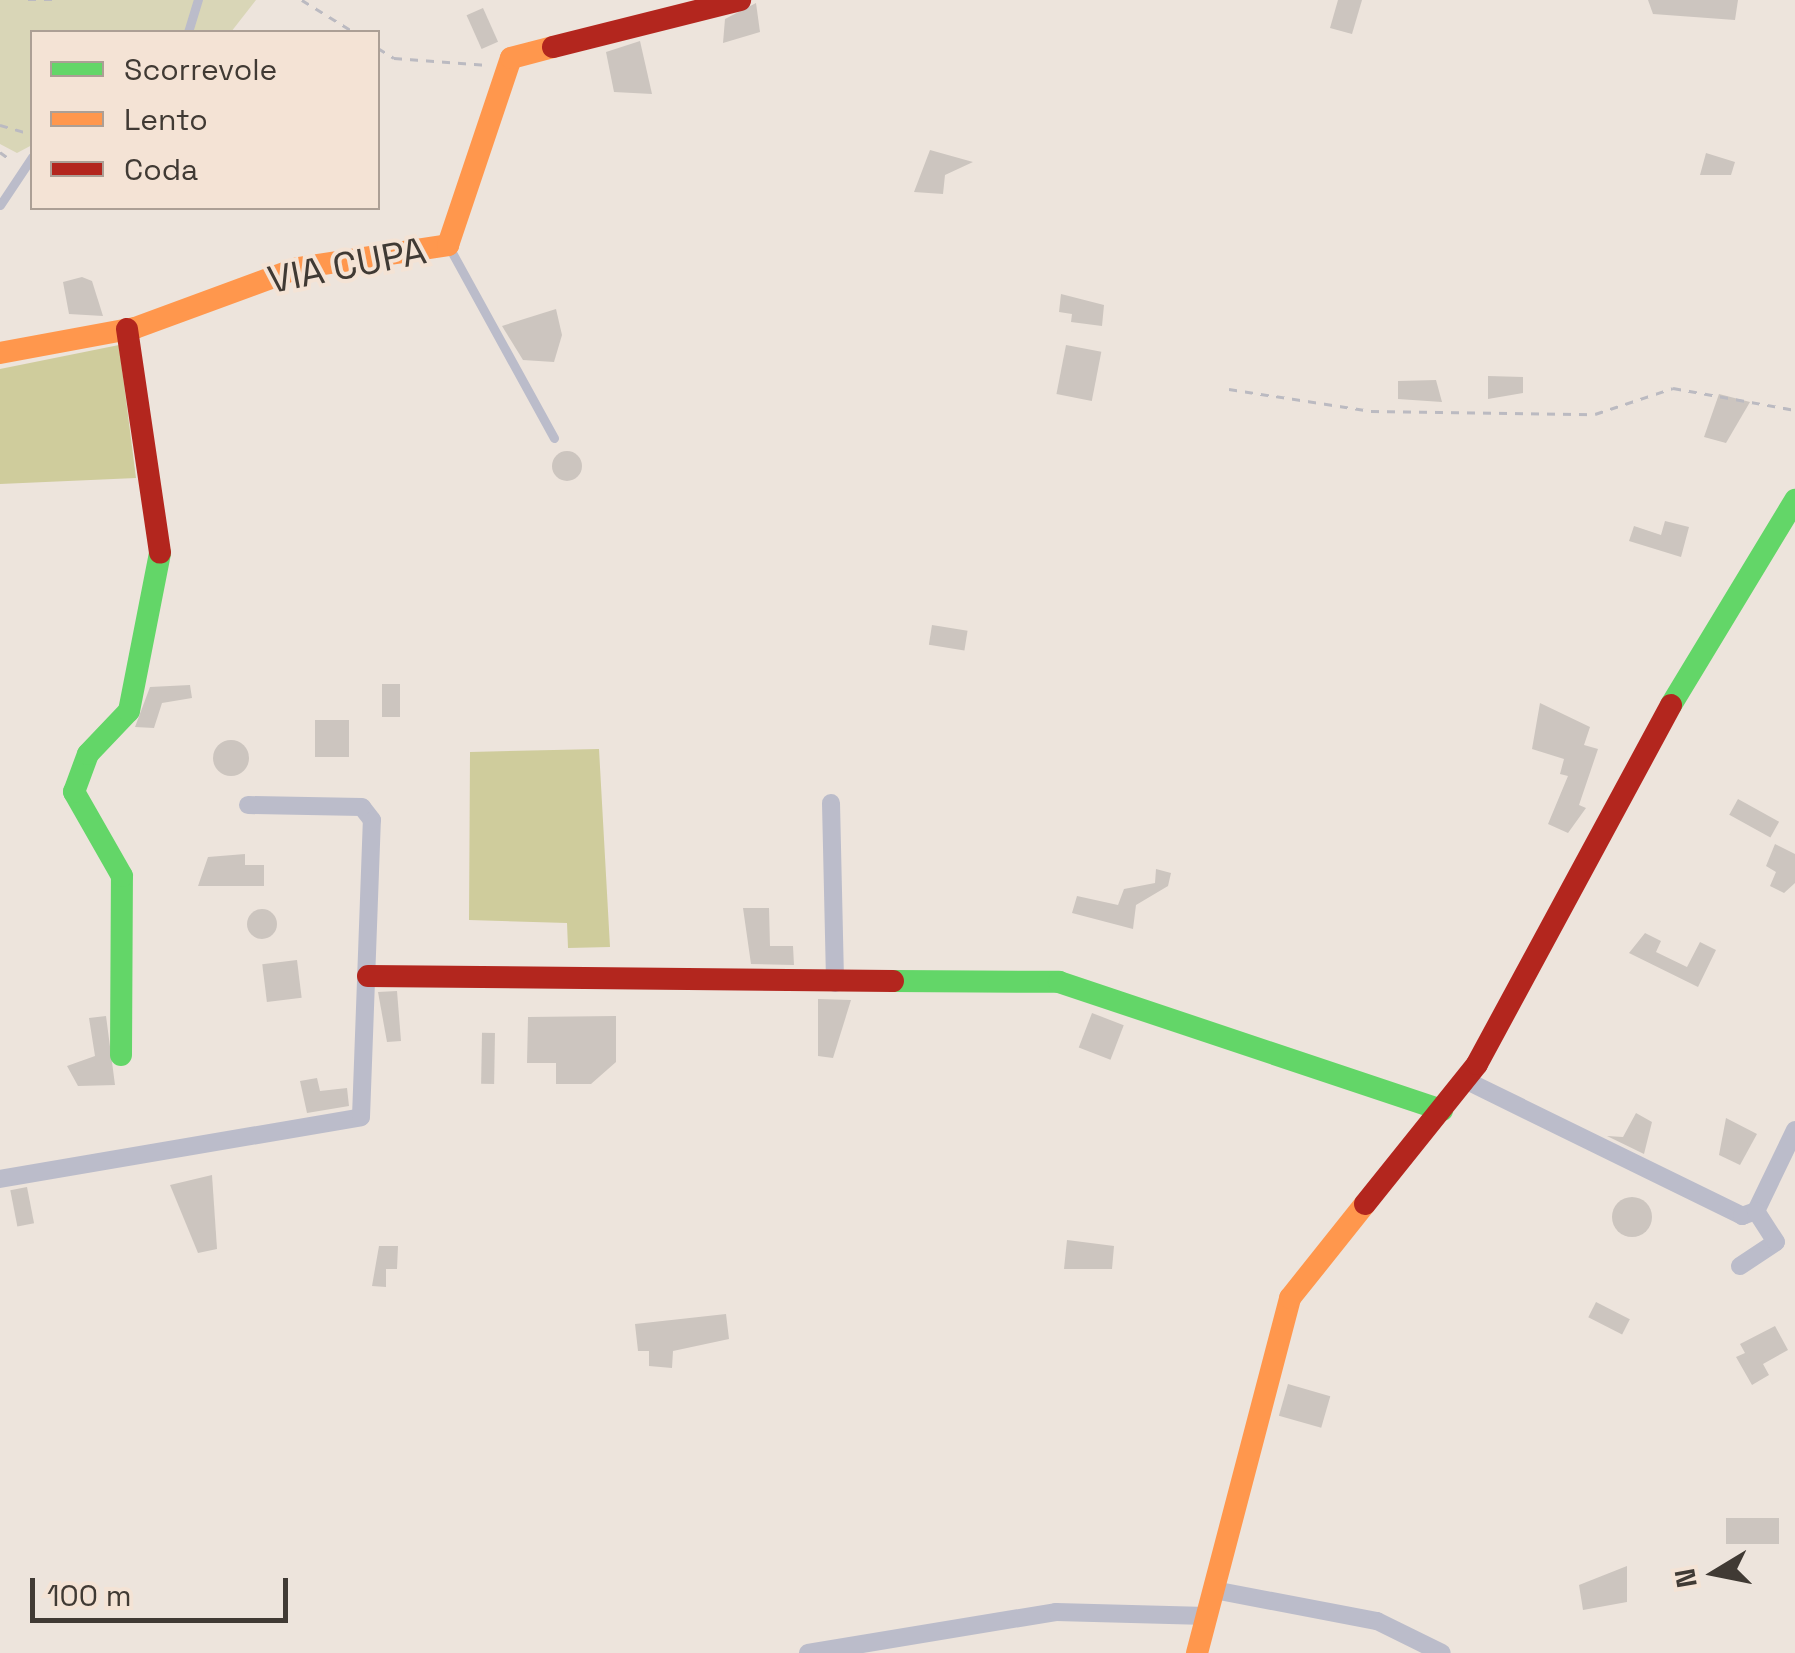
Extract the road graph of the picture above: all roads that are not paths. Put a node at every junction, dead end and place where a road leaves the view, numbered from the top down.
1 (198, 0) edge
2 (740, 0) edge
3 (189, 30) edge
4 (30, 161) edge
5 (0, 205) edge
6 (448, 244) junction
7 (127, 329) junction
8 (0, 354) edge
9 (554, 438) dead end
10 (1795, 500) edge
11 (831, 803) dead end
12 (248, 805) dead end
13 (368, 976) junction
14 (834, 983) junction
15 (121, 1055) dead end
16 (1465, 1080) junction
17 (1442, 1110) junction
18 (1795, 1130) edge
19 (0, 1179) edge
20 (1756, 1211) junction
21 (1740, 1266) dead end
22 (1214, 1590) junction
23 (1207, 1616) junction
24 (808, 1653) edge
25 (1197, 1653) edge
26 (1442, 1653) edge

1 - 3 lane
2 - 6 street, VIA CUPA
4 - 5 lane
6 - 7 street, VIA CUPA
6 - 9 lane
7 - 8 street, VIA CUPA
7 - 15 street
10 - 16 street
11 - 14 street
12 - 13 street
13 - 14 street
13 - 19 street
14 - 17 street
16 - 17 street
16 - 20 street
17 - 22 street
18 - 20 street
20 - 21 street
22 - 23 street
22 - 26 street
23 - 24 street
23 - 25 street

